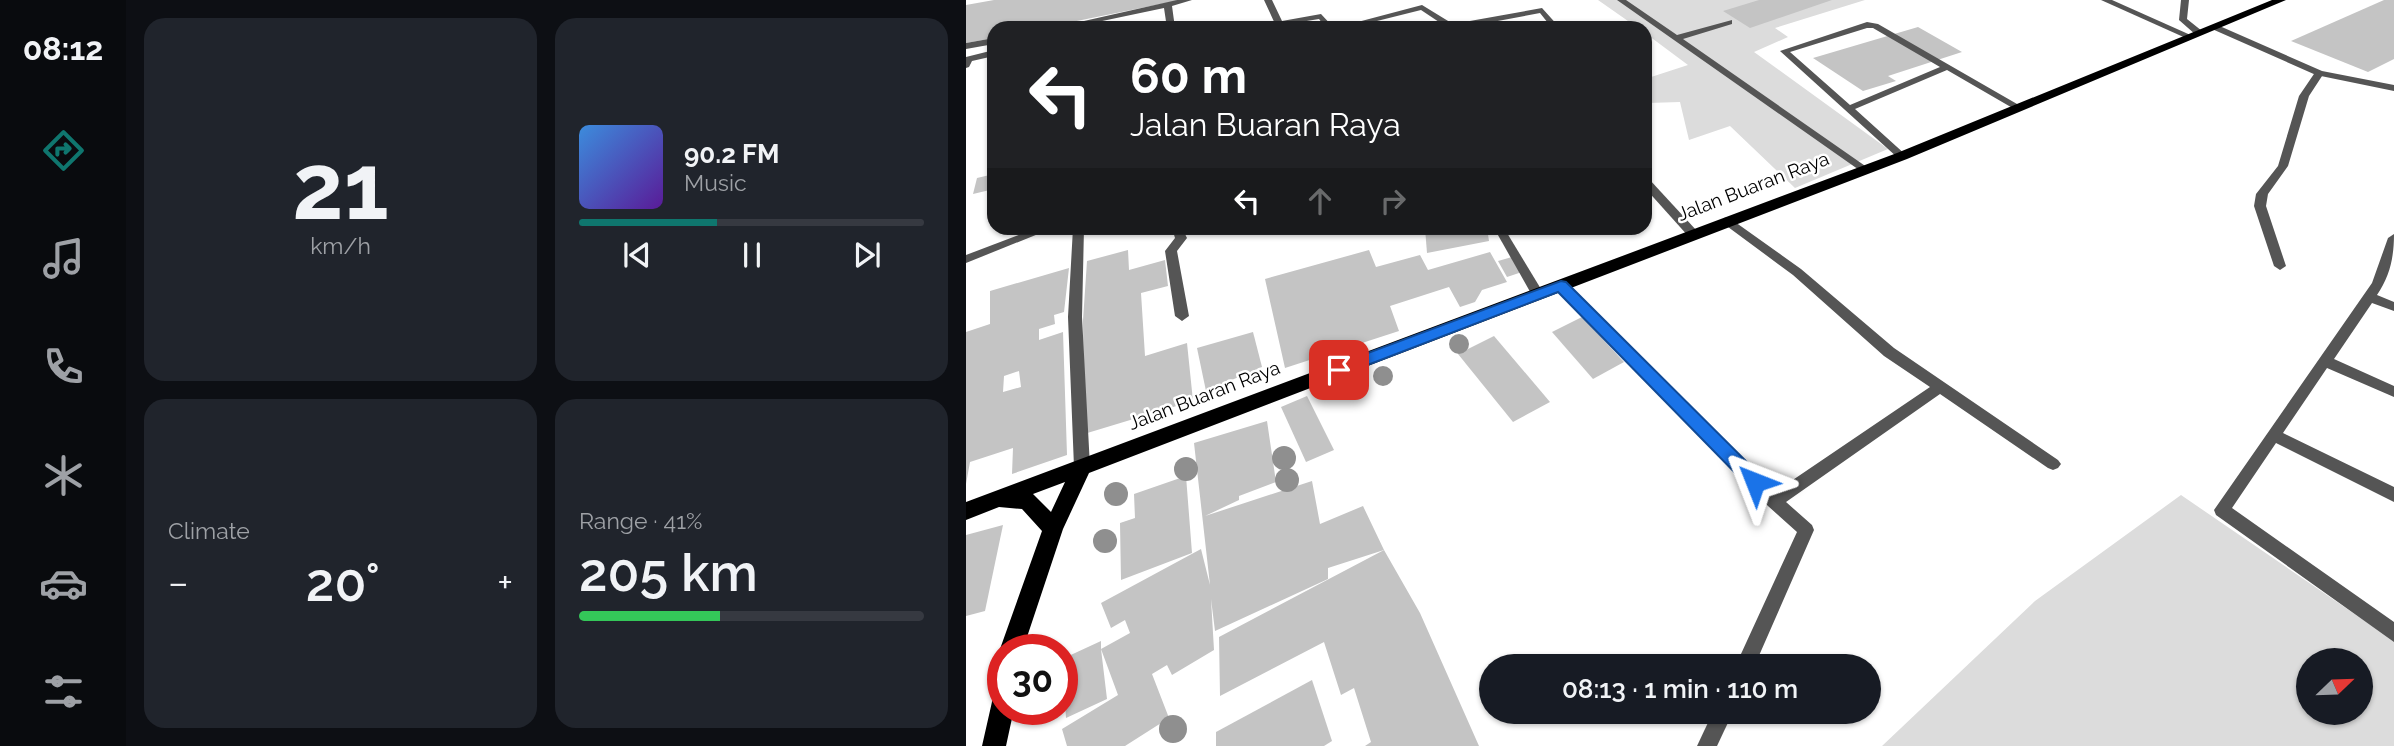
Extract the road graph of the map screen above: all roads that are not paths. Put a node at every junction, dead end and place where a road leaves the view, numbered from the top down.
1 (1188, 0) edge
2 (1268, 0) edge
3 (1621, 0) edge
4 (2105, 0) edge
5 (2185, 0) edge
6 (2281, 0) edge
7 (1437, 2) dead end
8 (1168, 6) junction
9 (1422, 7) junction
10 (1096, 21) edge
11 (1170, 21) edge
12 (1278, 21) edge
13 (1295, 21) edge
14 (1325, 21) edge
15 (1367, 21) edge
16 (1443, 21) edge
17 (1484, 21) edge
18 (1551, 21) edge
19 (1651, 21) edge
20 (1652, 21) edge
21 (1728, 22) dead end
22 (2215, 27) junction
23 (2195, 35) junction
24 (1676, 38) junction
25 (987, 42) edge
26 (966, 46) edge
27 (987, 55) edge
28 (966, 65) edge
29 (1947, 67) junction
30 (2319, 73) junction
31 (2394, 88) edge
32 (1850, 107) junction
33 (2019, 108) junction
34 (1902, 156) junction
35 (1866, 170) junction
36 (1652, 189) edge
37 (1728, 221) junction
38 (1693, 234) junction
39 (1029, 235) edge
40 (1079, 235) edge
41 (1180, 235) edge
42 (1503, 235) edge
43 (2394, 238) edge
44 (966, 259) edge
45 (2280, 266) dead end
46 (1561, 285) junction
47 (1538, 294) junction
48 (2369, 297) junction
49 (2394, 307) edge
50 (1182, 316) dead end
51 (2325, 361) junction
52 (1939, 388) junction
53 (2394, 392) edge
54 (2274, 435) junction
55 (2053, 464) dead end
56 (1082, 467) junction
57 (2394, 495) edge
58 (996, 499) junction
59 (1774, 502) junction
60 (966, 511) edge
61 (1053, 529) junction
62 (2394, 633) edge
63 (1017, 634) edge
64 (1750, 654) edge
65 (1717, 724) edge
66 (998, 725) edge
67 (994, 746) edge
68 (1707, 746) edge

1 - 8 street
2 - 12 street
3 - 19 street
4 - 23 street
5 - 23 street
6 - 22 main road, Jalan Buaran Raya
7 - 9 street
8 - 10 street
8 - 11 street
9 - 15 street
9 - 16 street
13 - 14 street
17 - 18 street
20 - 24 street
21 - 24 street
22 - 23 main road, Jalan Buaran Raya
22 - 30 street
23 - 33 main road, Jalan Buaran Raya
24 - 35 street
25 - 26 street
27 - 28 street
29 - 32 street
29 - 32 street
29 - 33 street
30 - 31 street
30 - 45 street
32 - 34 street
33 - 34 main road, Jalan Buaran Raya
34 - 35 main road, Jalan Buaran Raya
35 - 37 main road, Jalan Buaran Raya
36 - 38 street
37 - 38 main road, Jalan Buaran Raya
37 - 52 street
38 - 46 main road, Jalan Buaran Raya
39 - 44 street
40 - 56 street
41 - 50 street
42 - 47 street
43 - 48 street
46 - 47 main road, Jalan Buaran Raya
46 - 59 street
47 - 56 main road, Jalan Buaran Raya
48 - 49 street
48 - 51 street
51 - 53 street
51 - 54 street
52 - 55 street
52 - 59 street
54 - 57 street
54 - 62 street
56 - 58 main road, Jalan Buaran Raya
56 - 61 main road
58 - 60 main road, Jalan Buaran Raya
58 - 61 main road
59 - 64 street
61 - 63 main road
65 - 68 street
66 - 67 main road

